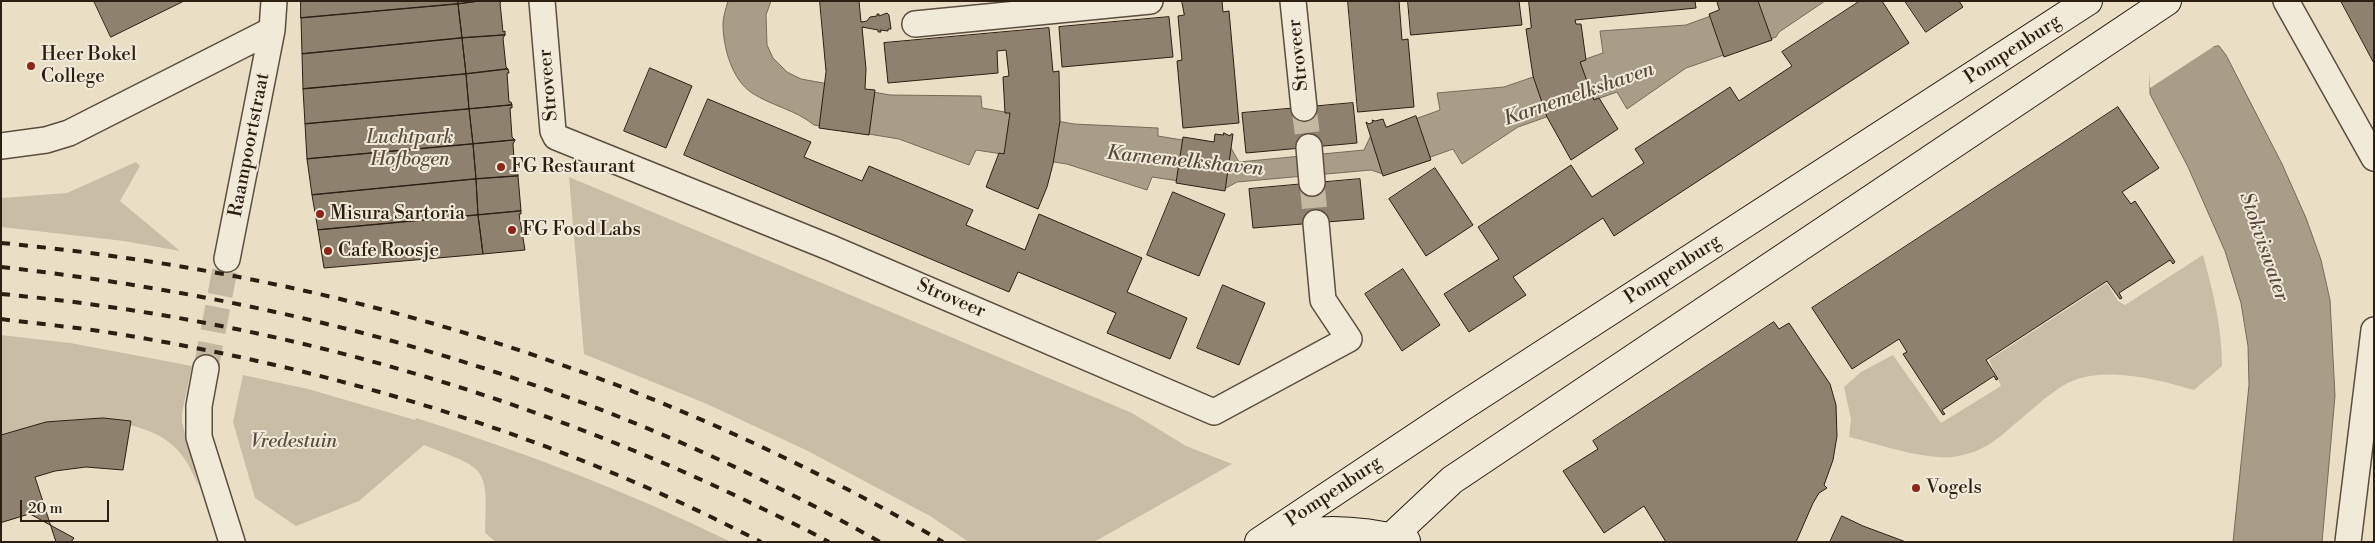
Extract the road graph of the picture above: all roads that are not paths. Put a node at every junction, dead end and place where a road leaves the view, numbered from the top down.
1 (274, 1) edge
2 (542, 1) edge
3 (1150, 1) edge
4 (1293, 1) edge
5 (2088, 1) edge
6 (2167, 1) edge
7 (2286, 1) edge
8 (915, 24) dead end
9 (272, 30) junction
10 (1304, 108) tunnel mouth
11 (1, 146) edge
12 (1308, 147) tunnel mouth
13 (2374, 158) edge
14 (1312, 183) tunnel mouth
15 (1316, 223) tunnel mouth
16 (227, 259) tunnel mouth
17 (2374, 330) edge
18 (206, 368) tunnel mouth
19 (1396, 540) edge
20 (232, 542) edge
21 (1259, 542) edge
22 (1269, 542) edge
23 (2348, 542) edge

1 - 9 street, Raampoortstraat
2 - 15 street, Stroveer
3 - 8 street
4 - 10 street, Stroveer
5 - 21 street, Pompenburg
6 - 19 street, Pompenburg
7 - 13 street
9 - 11 street, Raampoortstraat
9 - 16 street, Raampoortstraat
12 - 14 street
17 - 23 street
18 - 20 street
19 - 22 street, Pompenburg

